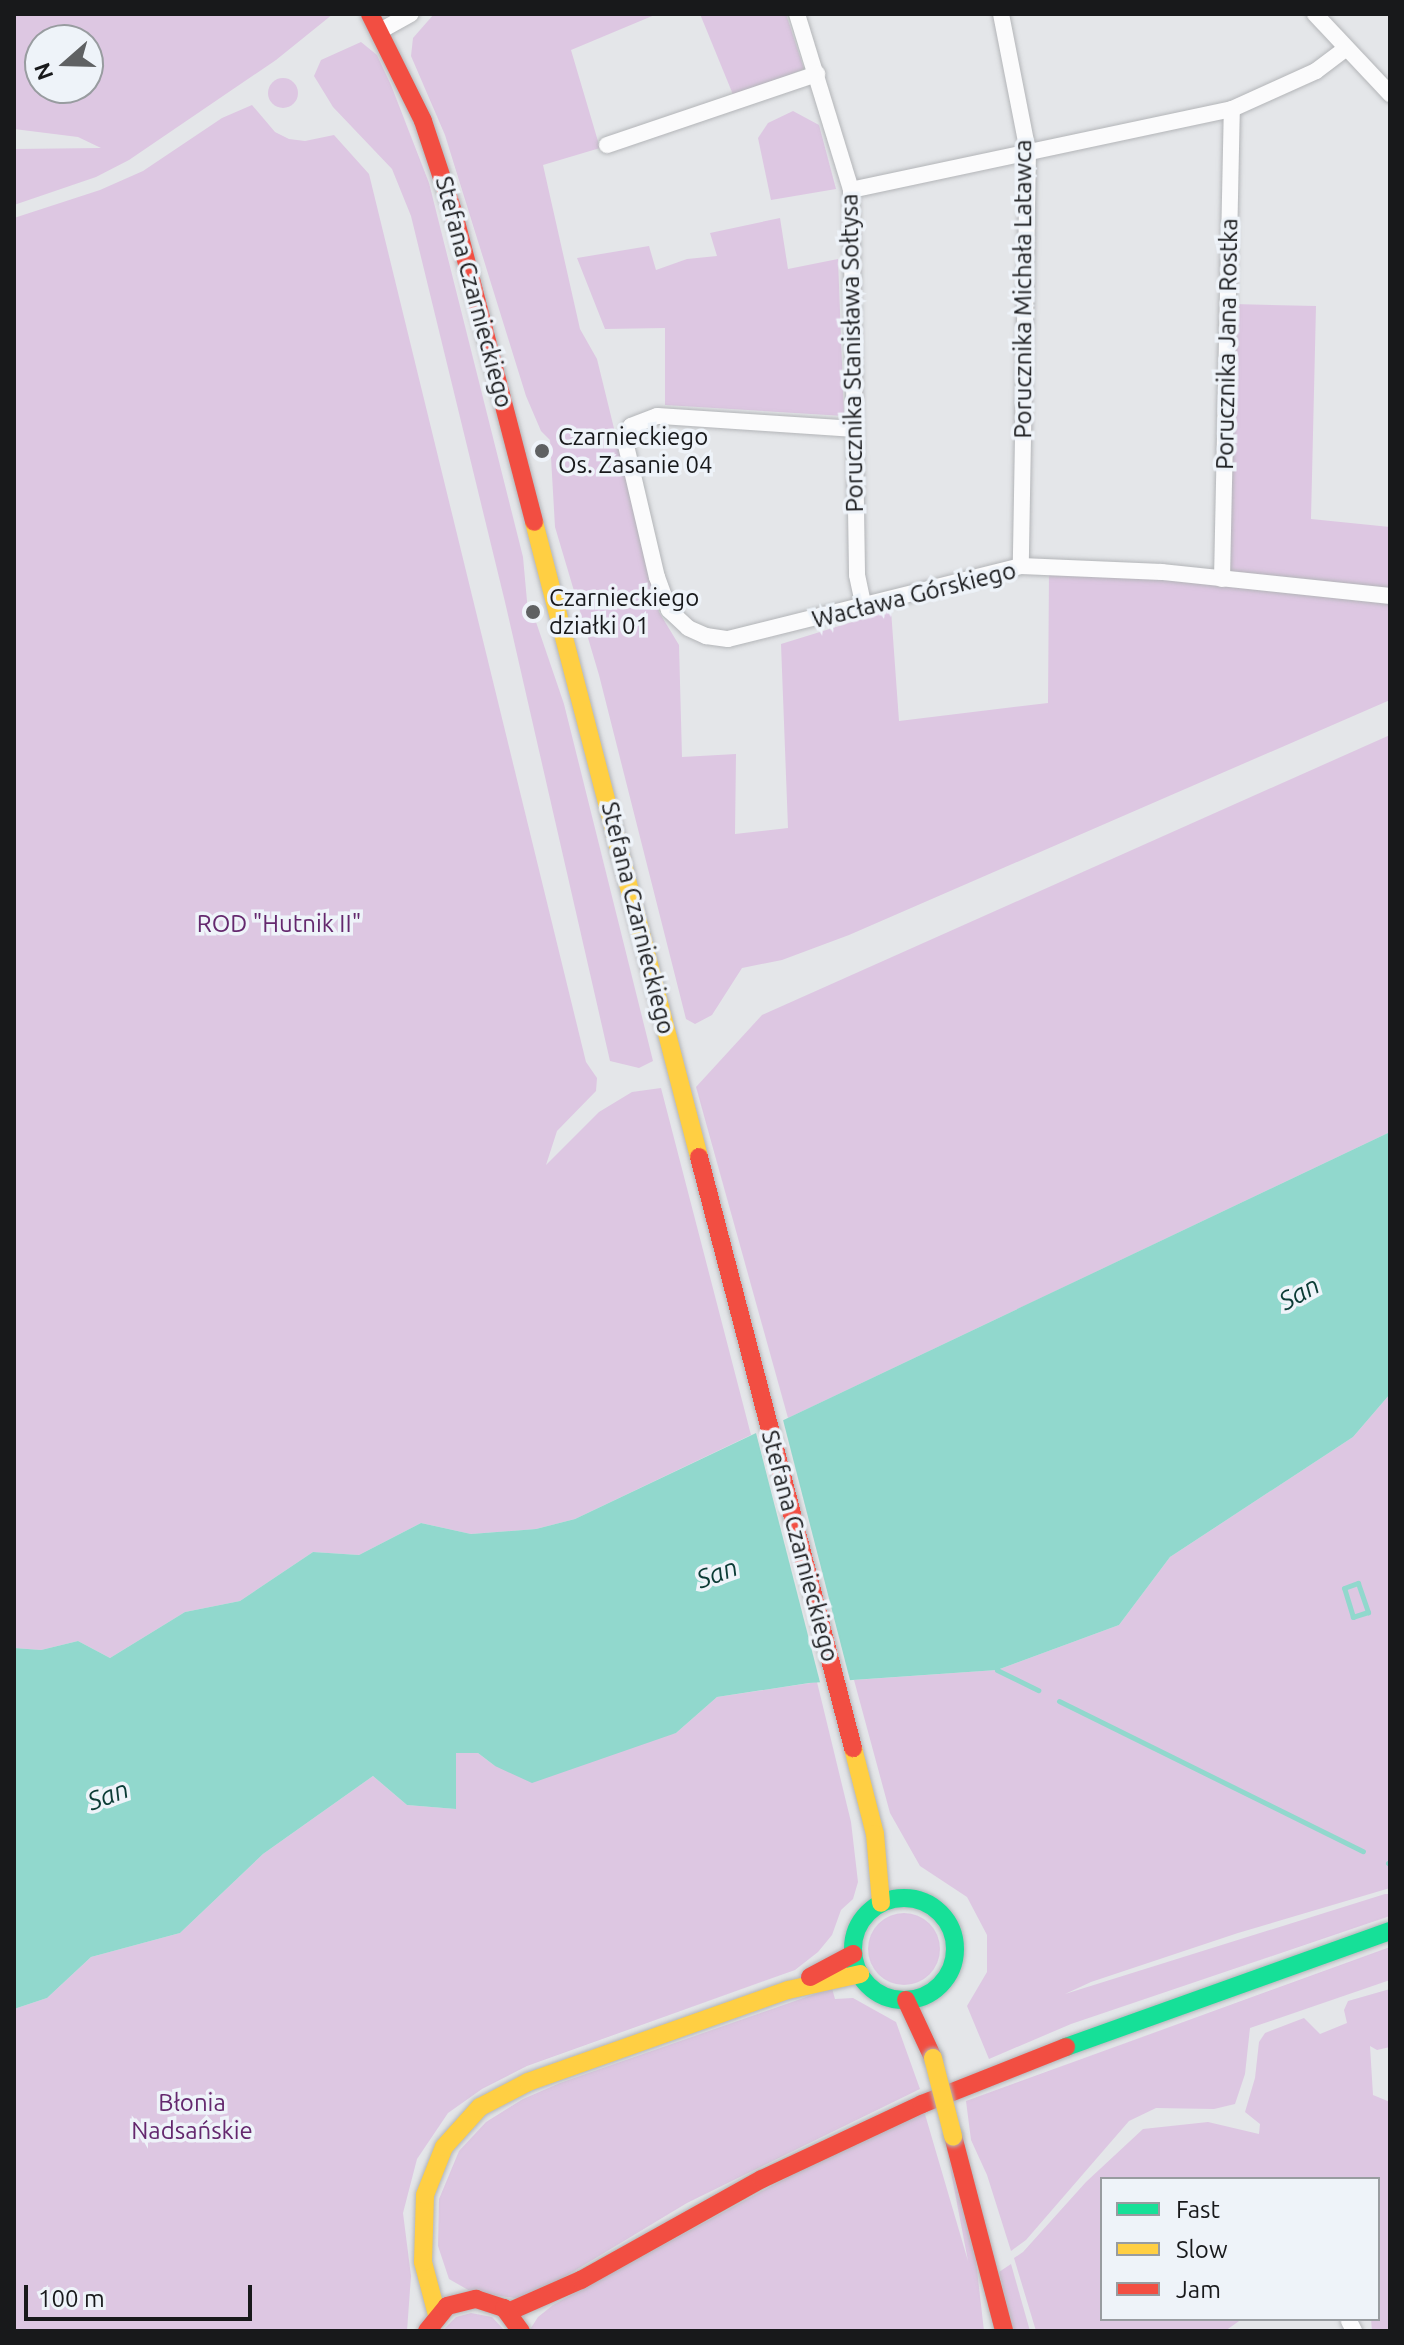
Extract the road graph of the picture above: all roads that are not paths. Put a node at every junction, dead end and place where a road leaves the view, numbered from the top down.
1 (370, 14) edge
2 (411, 14) edge
3 (797, 14) edge
4 (1001, 14) edge
5 (1315, 14) edge
6 (380, 31) junction
7 (1346, 48) junction
8 (817, 74) junction
9 (1390, 94) edge
10 (1232, 109) junction
11 (607, 145) dead end
12 (1028, 151) junction
13 (851, 190) junction
14 (855, 429) junction
15 (1021, 566) junction
16 (1222, 579) junction
17 (1390, 596) edge
18 (863, 603) junction
19 (875, 1834) junction
20 (902, 1898) junction
21 (881, 1903) junction
22 (1390, 1931) edge
23 (853, 1954) junction
24 (860, 1974) junction
25 (788, 1990) junction
26 (926, 1994) junction
27 (906, 2000) junction
28 (933, 2058) junction
29 (422, 2233) junction
30 (581, 2280) junction
31 (459, 2301) junction
32 (508, 2312) junction
33 (432, 2323) edge
34 (523, 2331) edge
35 (1004, 2331) edge

1 - 6 street, Stefana Czarnieckiego
2 - 6 street
3 - 8 street, Porucznika Stanisława Sołtysa
4 - 12 street, Porucznika Michała Latawca
5 - 7 street
6 - 19 street, Stefana Czarnieckiego
7 - 9 street
7 - 10 street
8 - 11 street
8 - 13 street, Porucznika Stanisława Sołtysa
10 - 12 street
10 - 16 street, Porucznika Jana Rostka
12 - 13 street
12 - 15 street, Porucznika Michała Latawca
13 - 14 street, Porucznika Stanisława Sołtysa
14 - 18 street, Porucznika Stanisława Sołtysa
14 - 18 street, Wacława Górskiego
15 - 16 street, Wacława Górskiego
15 - 18 street, Wacława Górskiego
16 - 17 street, Wacława Górskiego
19 - 20 street, Stefana Czarnieckiego
19 - 21 street, Stefana Czarnieckiego
20 - 21 street
20 - 26 street
21 - 23 street
22 - 30 street
23 - 24 street
23 - 25 street
24 - 25 street
24 - 27 street
25 - 29 street
26 - 27 street
26 - 28 street
27 - 28 street
28 - 35 street, bridge
29 - 31 street
29 - 33 street
30 - 32 street
30 - 34 street
31 - 32 street
31 - 33 street
32 - 34 street

